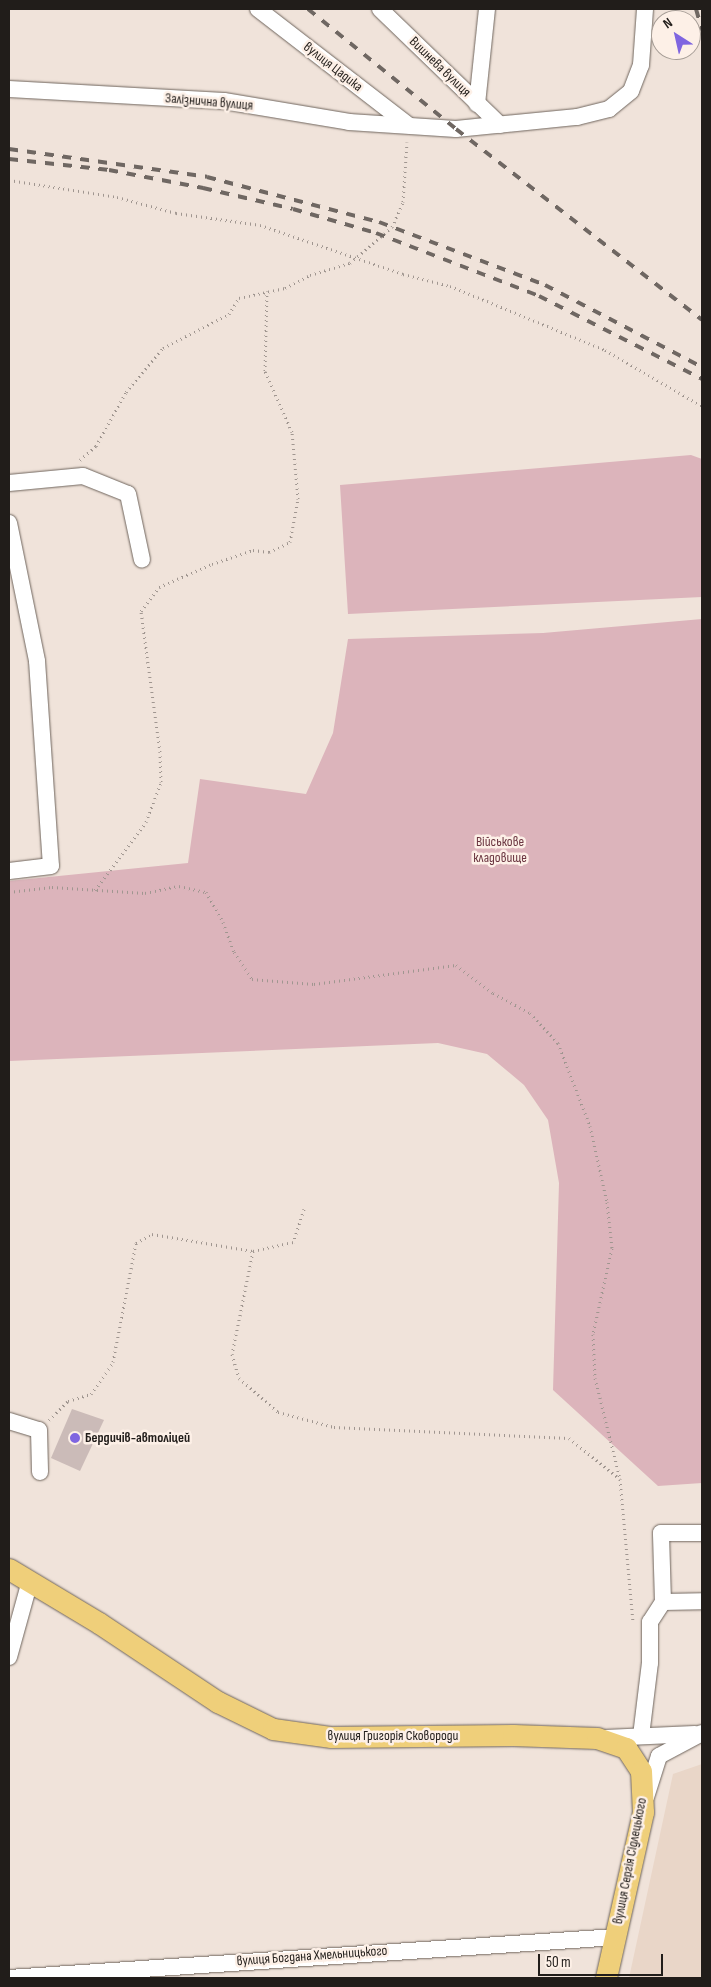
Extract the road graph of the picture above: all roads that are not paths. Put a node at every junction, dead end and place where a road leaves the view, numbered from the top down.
1 (258, 9) edge
2 (380, 9) edge
3 (487, 9) edge
4 (645, 9) edge
5 (9, 90) edge
6 (478, 104) junction
7 (408, 125) junction
8 (500, 125) junction
9 (9, 483) edge
10 (9, 523) edge
11 (142, 560) dead end
12 (9, 871) edge
13 (9, 1421) edge
14 (40, 1472) dead end
15 (702, 1533) edge
16 (9, 1569) edge
17 (30, 1581) junction
18 (702, 1601) edge
19 (663, 1602) junction
20 (9, 1657) edge
21 (702, 1733) edge
22 (641, 1736) junction
23 (597, 1738) junction
24 (643, 1812) junction
25 (616, 1937) junction
26 (9, 1978) edge
27 (606, 1978) edge

1 - 7 street, вулиця Цадика
2 - 6 street, Вишнева вулиця
3 - 6 street
4 - 8 street, Залізнична вулиця
5 - 7 street, Залізнична вулиця
6 - 8 street, Вишнева вулиця
7 - 8 street, Залізнична вулиця
9 - 11 street
10 - 12 street
13 - 14 street
15 - 19 street
16 - 17 main road, вулиця Григорія Сковороди
17 - 20 street
17 - 23 main road, вулиця Григорія Сковороди
18 - 19 street
19 - 22 street
21 - 22 street, вулиця Григорія Сковороди
21 - 24 street
22 - 23 street, вулиця Григорія Сковороди
23 - 24 main road, вулиця Сергія Сідлецького
24 - 25 main road, вулиця Сергія Сідлецького
25 - 26 street, вулиця Богдана Хмельницького
25 - 27 main road, вулиця Сергія Сідлецького

